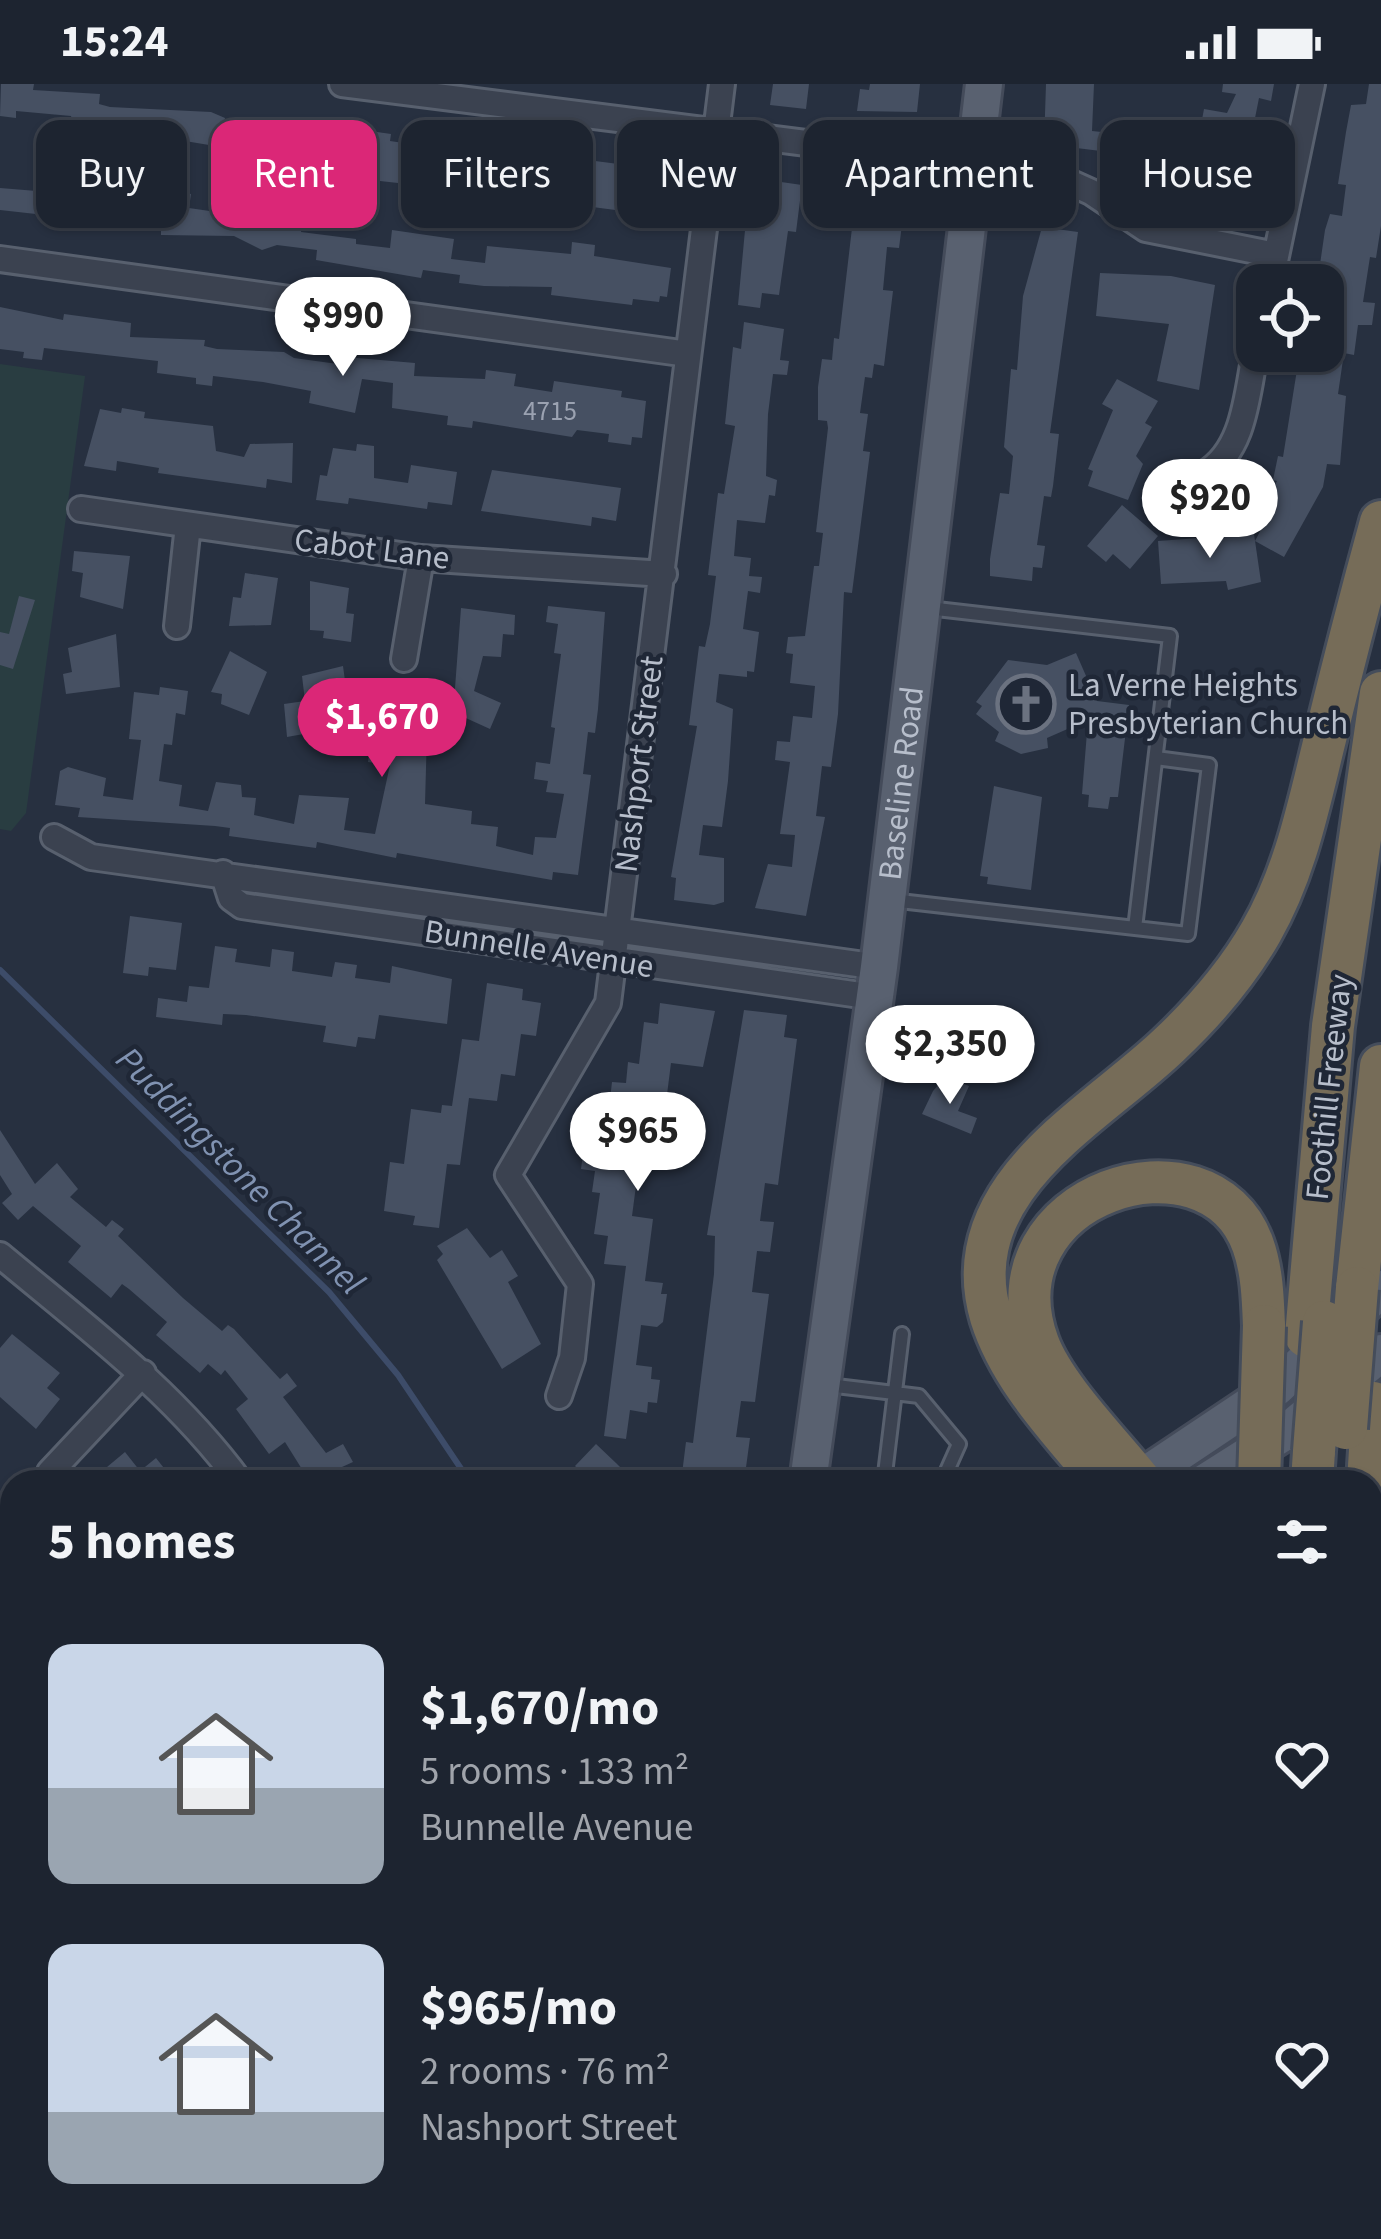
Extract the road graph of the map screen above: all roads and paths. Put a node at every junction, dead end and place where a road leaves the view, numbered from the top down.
1 (342, 84) edge
2 (722, 84) edge
3 (984, 84) edge
4 (1312, 84) edge
5 (617, 120) edge
6 (718, 120) edge
7 (980, 120) edge
8 (1076, 185) edge
9 (704, 228) edge
10 (966, 228) edge
11 (1276, 255) junction
12 (0, 259) edge
13 (1274, 264) edge
14 (688, 354) junction
15 (1251, 372) edge
16 (1204, 474) dead end
17 (81, 509) dead end
18 (1381, 522) edge
19 (188, 525) junction
20 (421, 558) junction
21 (664, 574) junction
22 (921, 607) junction
23 (177, 626) dead end
24 (404, 659) dead end
25 (1381, 693) edge
26 (1156, 758) junction
27 (54, 837) dead end
28 (1381, 838) edge
29 (223, 873) junction
30 (886, 899) junction
31 (1135, 928) junction
32 (618, 931) junction
33 (614, 961) junction
34 (877, 982) junction
35 (1381, 1066) edge
36 (0, 1255) edge
37 (1373, 1293) edge
38 (1298, 1328) junction
39 (902, 1334) dead end
40 (1381, 1353) edge
41 (143, 1373) junction
42 (821, 1384) junction
43 (895, 1394) junction
44 (559, 1396) dead end
45 (1326, 1456) edge
46 (52, 1470) edge
47 (231, 1470) edge
48 (810, 1470) edge
49 (886, 1470) edge
50 (947, 1470) edge
51 (1118, 1470) edge
52 (1123, 1470) edge
53 (1147, 1470) edge
54 (1225, 1470) edge
55 (1261, 1470) edge

1 - 5 street
2 - 6 street, Nashport Street
3 - 7 main road, Baseline Road
4 - 11 street
8 - 11 street
9 - 14 street, Nashport Street
10 - 22 main road, Baseline Road
11 - 13 street
12 - 14 street
14 - 21 street, Nashport Street
15 - 16 street
17 - 19 street, Cabot Lane
18 - 51 highway
19 - 20 street, Cabot Lane
19 - 23 street
20 - 21 street, Cabot Lane
20 - 24 street
21 - 32 street, Nashport Street
22 - 26 lane
22 - 30 main road, Baseline Road
25 - 38 highway, Foothill Freeway
26 - 31 lane
26 - 31 lane
27 - 29 street, Bunnelle Avenue
28 - 38 highway
29 - 32 street, Bunnelle Avenue
29 - 33 street, Bunnelle Avenue
30 - 31 lane
30 - 34 main road, Baseline Road
32 - 33 street, Nashport Street
32 - 34 street, Bunnelle Avenue
33 - 34 street, Bunnelle Avenue
33 - 44 street, Nashport Street
34 - 42 main road, Baseline Road
35 - 37 highway, Foothill Freeway
36 - 41 street
37 - 45 highway, Foothill Freeway
37 - 53 main road
38 - 45 highway, Foothill Freeway
38 - 52 highway
38 - 55 highway, bridge
39 - 43 lane
40 - 54 main road
41 - 46 street
41 - 47 street
42 - 43 lane
42 - 48 main road, Baseline Road
43 - 49 lane
43 - 50 lane

